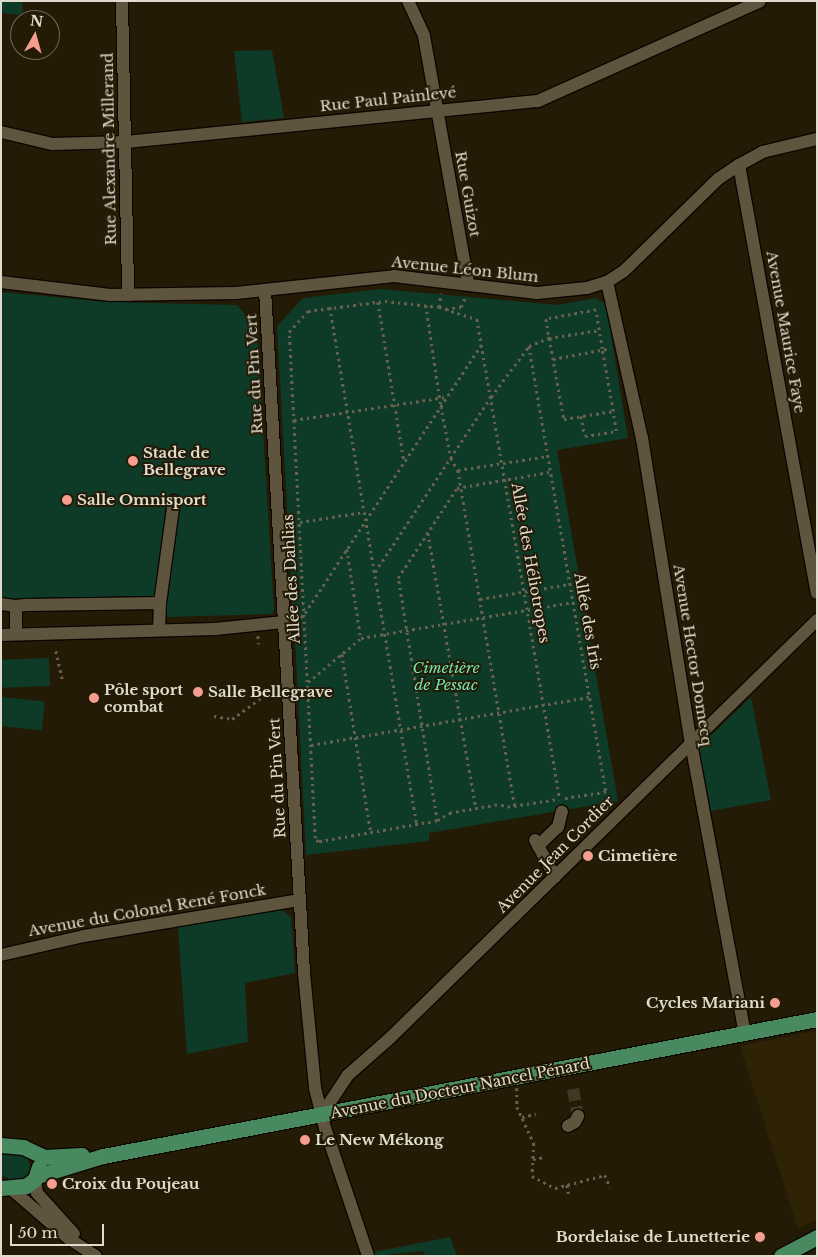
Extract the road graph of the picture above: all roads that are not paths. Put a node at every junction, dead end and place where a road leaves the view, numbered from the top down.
1 (122, 1) edge
2 (408, 1) edge
3 (760, 1) edge
4 (437, 110) junction
5 (1, 132) edge
6 (817, 139) edge
7 (126, 142) junction
8 (739, 165) junction
9 (1, 282) edge
10 (608, 282) junction
11 (468, 284) junction
12 (265, 290) junction
13 (128, 295) junction
14 (174, 501) dead end
15 (817, 593) edge
16 (160, 603) junction
17 (1, 604) edge
18 (16, 606) junction
19 (817, 620) edge
20 (287, 622) junction
21 (159, 630) junction
22 (16, 634) junction
23 (1, 635) edge
24 (691, 743) junction
25 (561, 805) road end
26 (554, 877) junction
27 (300, 900) junction
28 (1, 955) edge
29 (817, 1019) edge
30 (745, 1033) junction
31 (322, 1114) junction
32 (578, 1116) dead end
33 (568, 1126) dead end
34 (1, 1145) edge
35 (33, 1152) junction
36 (103, 1156) junction
37 (36, 1178) junction
38 (6, 1188) edge
39 (817, 1237) edge
40 (90, 1252) edge
41 (368, 1256) edge
42 (780, 1256) edge

1 - 7 street, Rue Alexandre Millerand
2 - 4 street, Rue Guizot
3 - 4 street, Rue Paul Painlevé
4 - 7 street, Rue Paul Painlevé
4 - 11 street, Rue Guizot
5 - 7 street, Rue Paul Painlevé
6 - 8 street, Avenue Léon Blum
7 - 13 street, Rue Alexandre Millerand
8 - 10 street, Avenue Léon Blum
8 - 15 street, Avenue Maurice Faye
9 - 13 street, Avenue Léon Blum
10 - 11 street, Avenue Léon Blum
10 - 24 street, Avenue Hector Domecq
11 - 12 street, Avenue Léon Blum
12 - 13 street, Avenue Léon Blum
12 - 20 street, Rue du Pin Vert
14 - 16 street
16 - 18 street
16 - 21 street
17 - 18 street
18 - 22 street
19 - 24 street, Avenue Jean Cordier
20 - 21 street
20 - 27 street, Rue du Pin Vert
21 - 22 street
22 - 23 street
24 - 26 street, Avenue Jean Cordier
24 - 30 street, Avenue Hector Domecq
25 - 26 street
26 - 31 street, Avenue Jean Cordier
27 - 28 street, Avenue du Colonel René Fonck
27 - 31 street, Rue du Pin Vert
29 - 30 main road, Avenue du Docteur Nancel Pénard
30 - 31 main road, Avenue du Docteur Nancel Pénard
31 - 36 main road, Avenue du Docteur Nancel Pénard
31 - 41 street, Rue du Pin Vert
32 - 33 street
34 - 35 main road, Avenue du Docteur Nancel Pénard
35 - 36 main road, Avenue du Docteur Nancel Pénard
35 - 37 main road
36 - 37 main road, Avenue du Docteur Nancel Pénard
37 - 38 main road, Avenue du Docteur Nancel Pénard
37 - 40 street
38 - 40 street
39 - 42 main road

